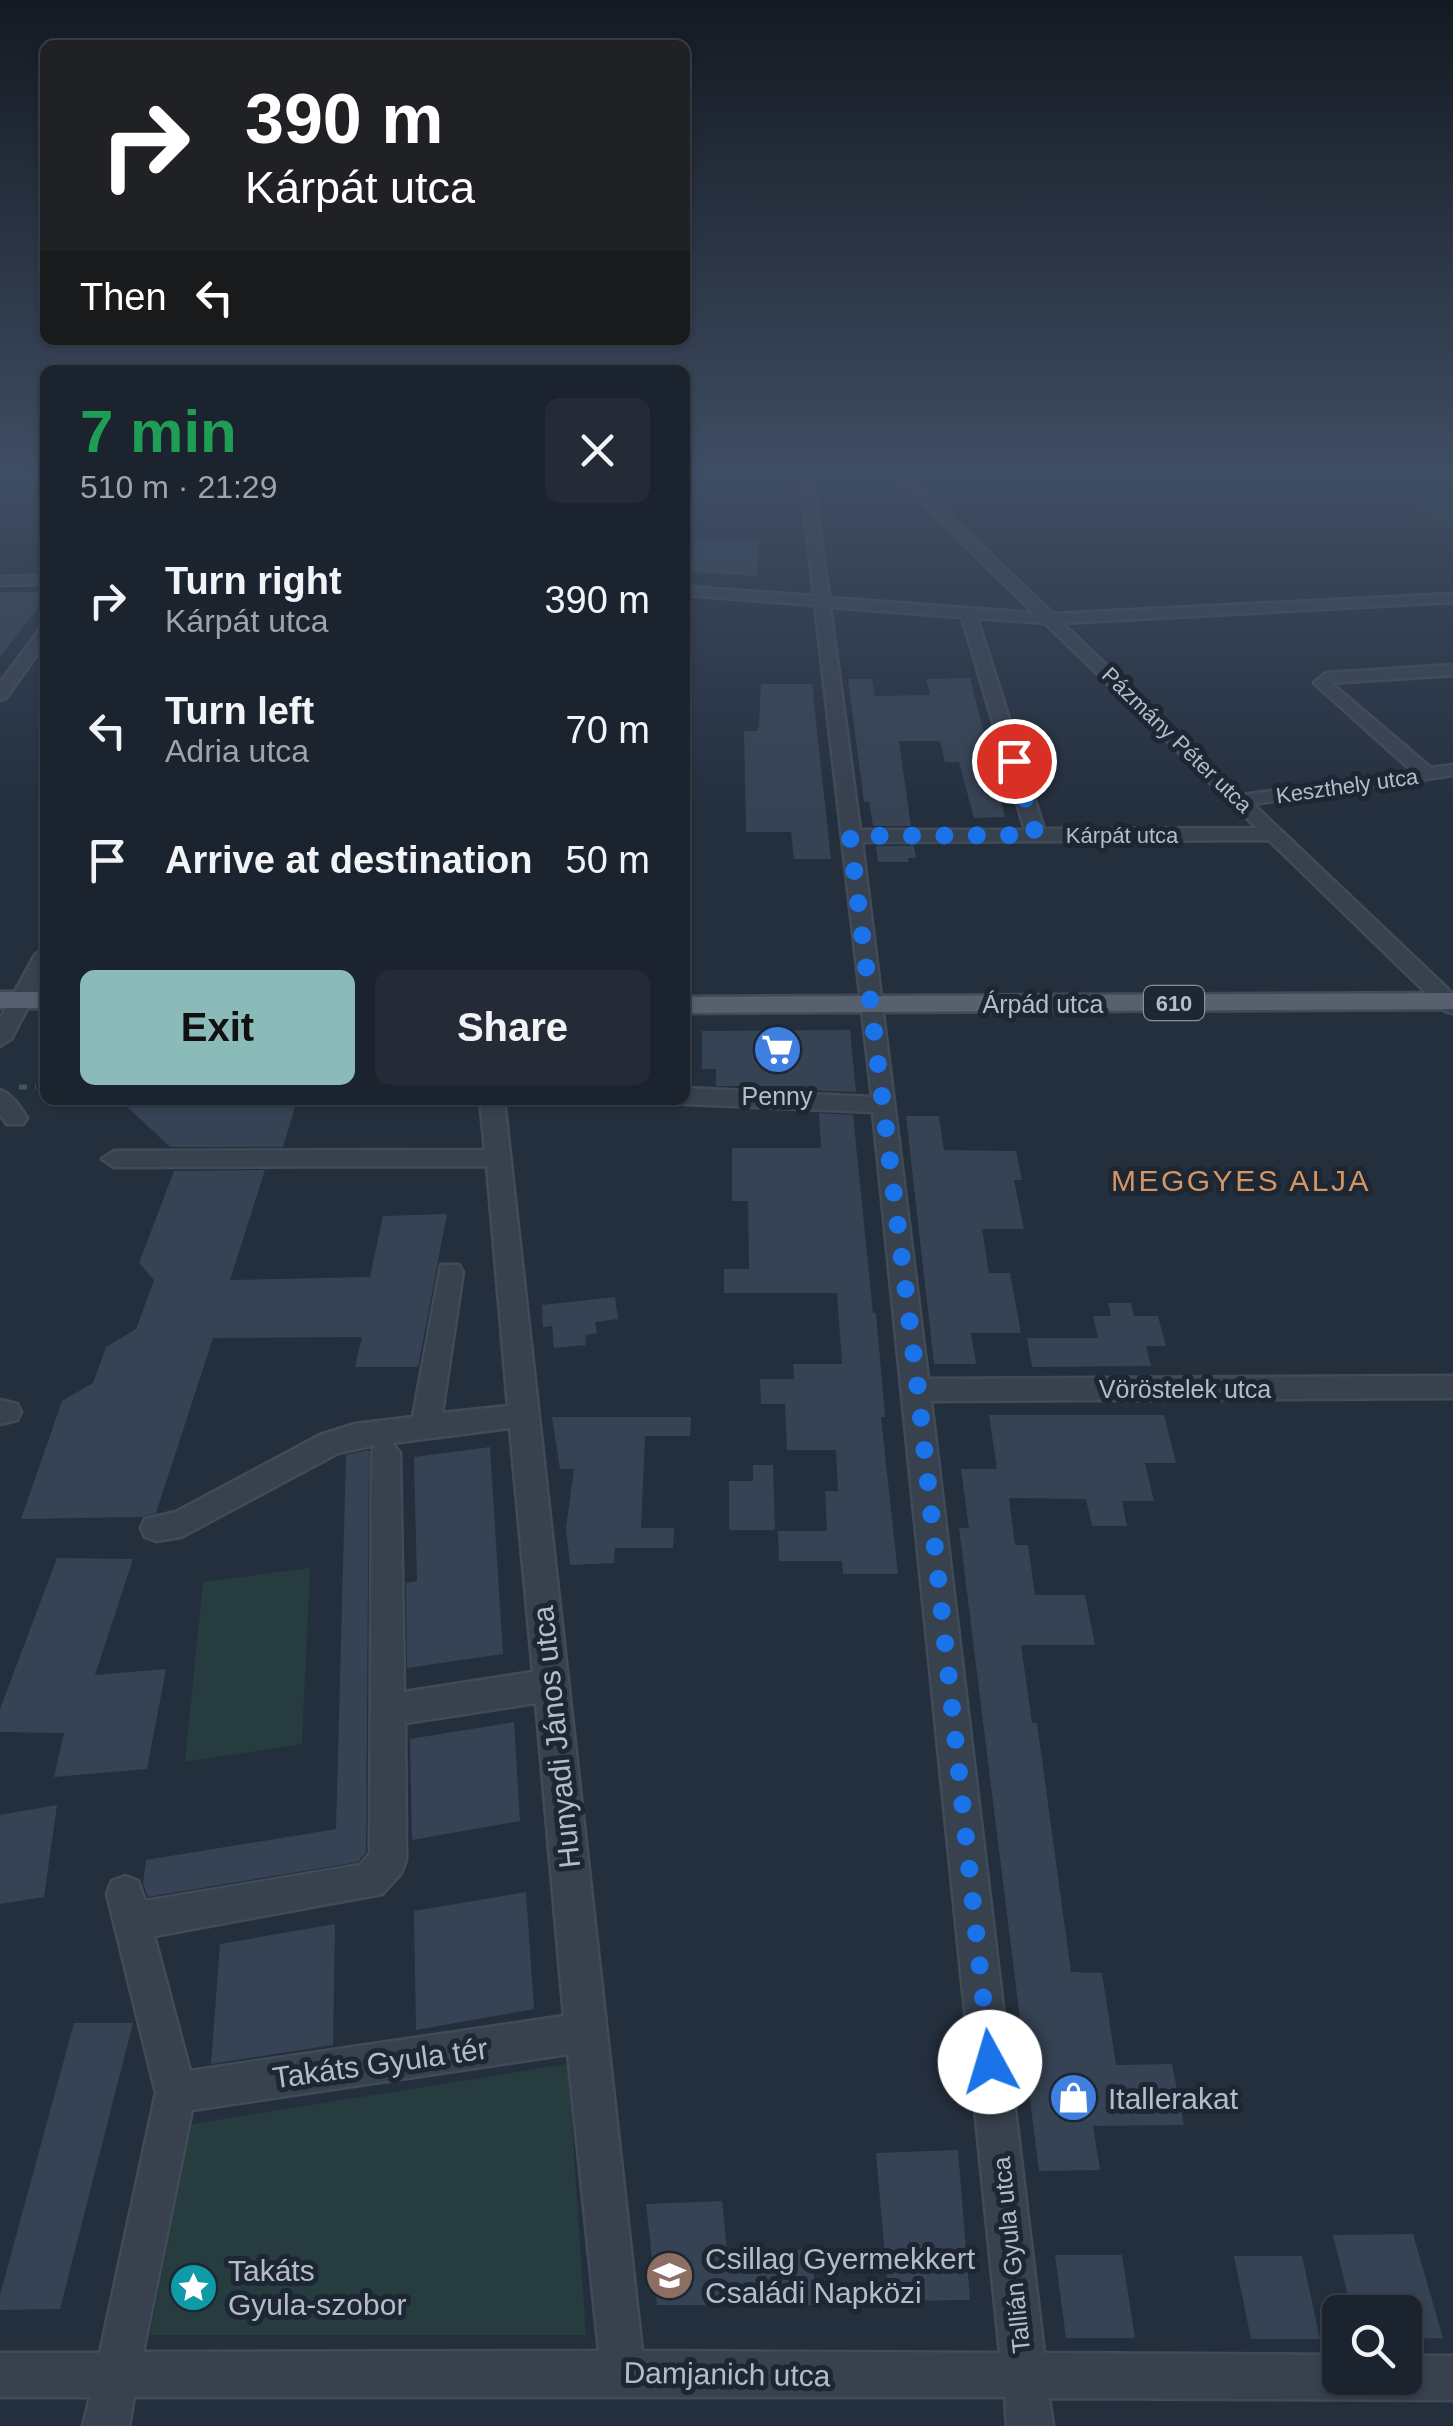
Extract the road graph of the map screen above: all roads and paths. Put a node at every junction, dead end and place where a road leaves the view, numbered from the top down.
1 (819, 588) edge
2 (1018, 588) edge
3 (690, 590) edge
4 (1453, 598) edge
5 (821, 602) junction
6 (968, 613) junction
7 (1051, 619) junction
8 (40, 639) edge
9 (1453, 670) edge
10 (0, 695) edge
11 (1453, 770) edge
12 (1427, 774) junction
13 (1240, 802) junction
14 (1274, 834) junction
15 (1036, 835) junction
16 (850, 836) junction
17 (40, 965) edge
18 (22, 1000) edge
19 (1451, 1003) edge
20 (690, 1005) edge
21 (873, 1005) junction
22 (0, 1039) edge
23 (690, 1096) edge
24 (492, 1105) edge
25 (884, 1106) junction
26 (496, 1158) junction
27 (114, 1160) dead end
28 (450, 1272) dead end
29 (1453, 1387) edge
30 (918, 1390) junction
31 (526, 1414) junction
32 (426, 1427) junction
33 (386, 1452) dead end
34 (156, 1528) dead end
35 (550, 1685) junction
36 (388, 1710) junction
37 (585, 2032) junction
38 (176, 2093) junction
39 (624, 2373) junction
40 (0, 2375) edge
41 (116, 2376) junction
42 (1024, 2378) junction
43 (1453, 2378) edge
44 (106, 2426) edge
45 (1030, 2426) edge

1 - 5 street, Tallián Gyula utca
2 - 7 street, Pázmány Péter utca
3 - 5 street
4 - 7 street
5 - 6 street
5 - 16 street, Tallián Gyula utca
6 - 7 street
6 - 15 street
7 - 13 street, Pázmány Péter utca
8 - 10 street
9 - 12 street
11 - 12 street, Keszthely utca
12 - 13 street, Keszthely utca
13 - 14 street, Pázmány Péter utca
14 - 15 street, Kárpát utca
14 - 19 street, Pázmány Péter utca
15 - 16 street, Kárpát utca
16 - 21 street, Tallián Gyula utca
17 - 18 street
18 - 22 street
19 - 21 main road, Árpád utca / 610
20 - 21 main road, 610
21 - 25 street, Tallián Gyula utca
23 - 25 street
24 - 26 street, Hunyadi János utca
25 - 30 street, Tallián Gyula utca
26 - 27 street
26 - 31 street, Hunyadi János utca
28 - 32 street
29 - 30 street, Vöröstelek utca
30 - 42 street, Tallián Gyula utca
31 - 32 street
31 - 35 street, Hunyadi János utca
32 - 34 street
33 - 36 street
35 - 36 street
35 - 37 street, Hunyadi János utca
36 - 38 street
37 - 38 street, Takáts Gyula tér
37 - 39 street, Hunyadi János utca
38 - 41 street
39 - 41 street, Damjanich utca
39 - 42 street, Damjanich utca
40 - 41 street, Damjanich utca
41 - 44 street
42 - 43 street, Damjanich utca
42 - 45 street, Tallián Gyula utca

